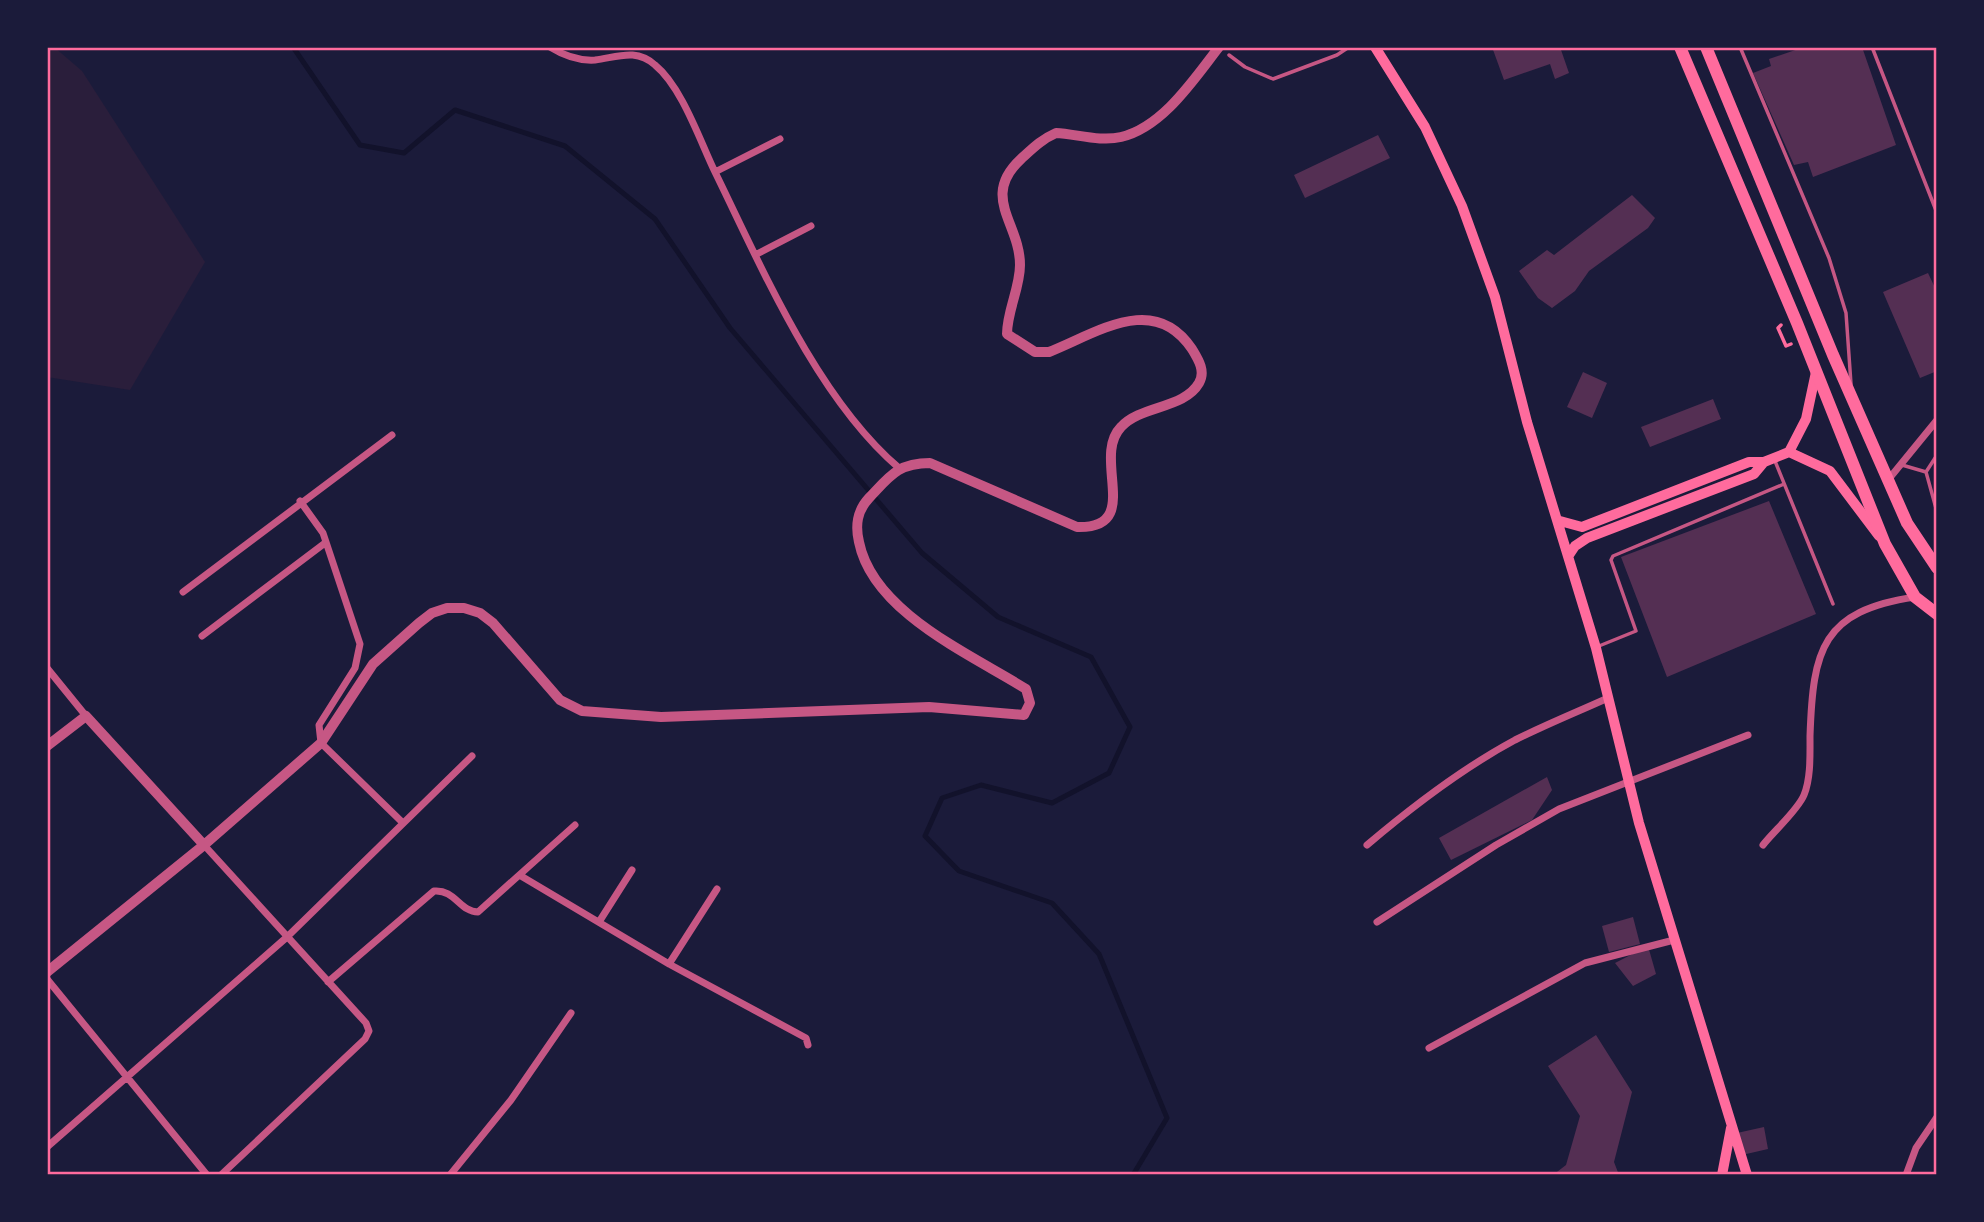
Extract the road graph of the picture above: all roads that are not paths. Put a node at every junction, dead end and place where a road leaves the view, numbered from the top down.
1 (550, 47) edge
2 (1219, 47) edge
3 (1349, 47) edge
4 (1375, 47) edge
5 (1680, 47) edge
6 (1706, 47) edge
7 (1750, 47) edge
8 (1872, 47) edge
9 (1740, 49) edge
10 (1229, 55) dead end
11 (780, 139) dead end
12 (715, 172) junction
13 (1937, 213) edge
14 (811, 226) dead end
15 (755, 255) junction
16 (1815, 372) junction
17 (1852, 397) junction
18 (1937, 420) edge
19 (392, 435) dead end
20 (1790, 453) junction
21 (1937, 455) edge
22 (1769, 461) junction
23 (1902, 465) junction
24 (899, 468) junction
25 (1926, 472) junction
26 (1888, 480) junction
27 (1784, 484) junction
28 (300, 501) junction
29 (1937, 512) edge
30 (1560, 521) junction
31 (325, 543) junction
32 (1885, 544) junction
33 (1569, 555) junction
34 (1937, 568) edge
35 (183, 592) dead end
36 (1915, 597) junction
37 (1833, 604) dead end
38 (1937, 614) edge
39 (202, 636) dead end
40 (1596, 648) junction
41 (47, 668) edge
42 (1608, 698) junction
43 (86, 716) junction
44 (1748, 735) dead end
45 (321, 743) junction
46 (47, 746) edge
47 (472, 756) dead end
48 (1629, 784) junction
49 (402, 822) junction
50 (575, 825) dead end
51 (204, 845) junction
52 (1367, 845) dead end
53 (1763, 845) dead end
54 (632, 870) dead end
55 (521, 876) junction
56 (717, 889) dead end
57 (599, 922) junction
58 (1377, 922) dead end
59 (287, 937) junction
60 (1674, 940) junction
61 (669, 964) junction
62 (47, 972) edge
63 (47, 979) edge
64 (328, 982) junction
65 (571, 1013) dead end
66 (808, 1045) dead end
67 (1429, 1048) dead end
68 (128, 1076) junction
69 (1937, 1117) edge
70 (1731, 1126) junction
71 (47, 1147) edge
72 (207, 1175) edge
73 (221, 1175) edge
74 (450, 1175) edge
75 (1722, 1175) edge
76 (1747, 1175) edge
77 (1906, 1175) edge

1 - 12 street
2 - 24 street
3 - 10 lane
4 - 30 main road
5 - 16 highway
6 - 17 highway
7 - 9 lane
8 - 13 lane
9 - 17 lane
11 - 12 street
12 - 15 street
14 - 15 street
15 - 24 street
16 - 20 main road
16 - 32 highway
17 - 26 highway
18 - 23 street
19 - 28 street
20 - 22 main road
20 - 32 main road
21 - 25 lane
22 - 27 lane
22 - 30 main road
22 - 33 main road
23 - 25 lane
23 - 26 street
24 - 45 street
25 - 29 lane
26 - 34 highway
27 - 37 lane
27 - 40 lane
28 - 31 street
28 - 35 street
30 - 33 main road
31 - 39 street
31 - 45 street
32 - 36 highway
33 - 40 main road
36 - 38 highway
36 - 53 street
40 - 42 main road
41 - 43 street
42 - 48 main road
42 - 52 street
43 - 46 street
43 - 51 street
44 - 48 street
45 - 49 street
45 - 51 street
47 - 49 street
48 - 58 street
48 - 60 main road
49 - 59 street
50 - 55 street
51 - 59 street
51 - 62 street
54 - 57 street
55 - 57 street
55 - 64 street
56 - 61 street
57 - 61 street
59 - 64 street
59 - 68 street
60 - 67 street
60 - 70 main road
61 - 66 street
63 - 68 street
64 - 73 street
65 - 74 street
68 - 71 street
68 - 72 street
69 - 77 street
70 - 75 main road
70 - 76 main road

